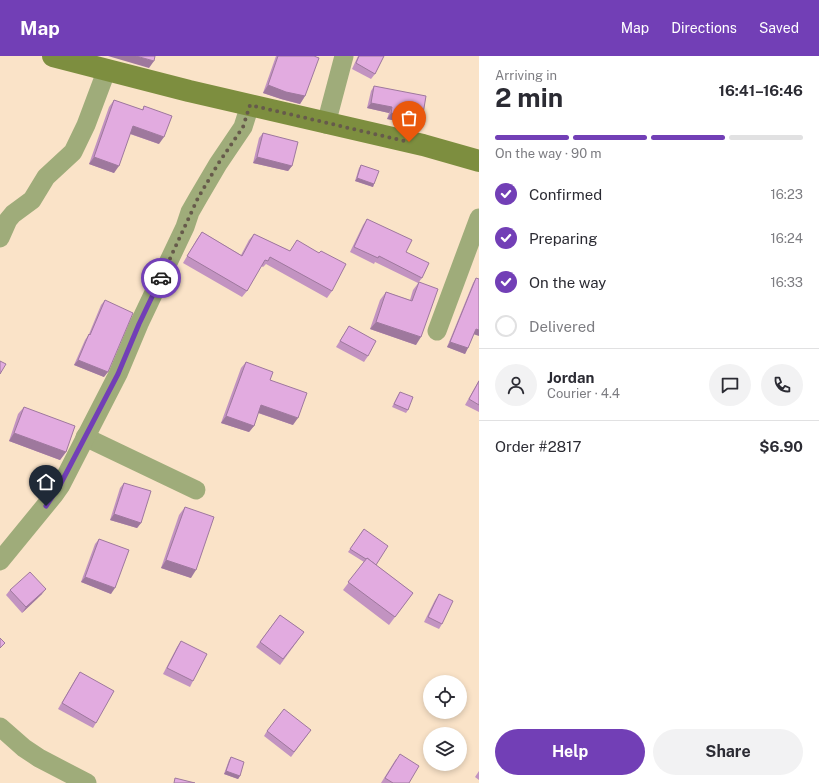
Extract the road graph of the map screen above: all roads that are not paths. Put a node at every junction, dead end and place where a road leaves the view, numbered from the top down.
1 (53, 56) edge
2 (344, 56) edge
3 (107, 69) junction
4 (250, 105) junction
5 (326, 124) junction
6 (479, 161) edge
7 (479, 218) edge
8 (0, 238) edge
9 (437, 331) dead end
10 (85, 437) junction
11 (196, 490) dead end
12 (0, 561) edge
13 (0, 727) edge
14 (87, 783) edge

1 - 3 street
2 - 5 street
3 - 4 street
3 - 8 street
4 - 5 street
4 - 10 street
5 - 6 street
7 - 9 street
10 - 11 street
10 - 12 street
13 - 14 street

